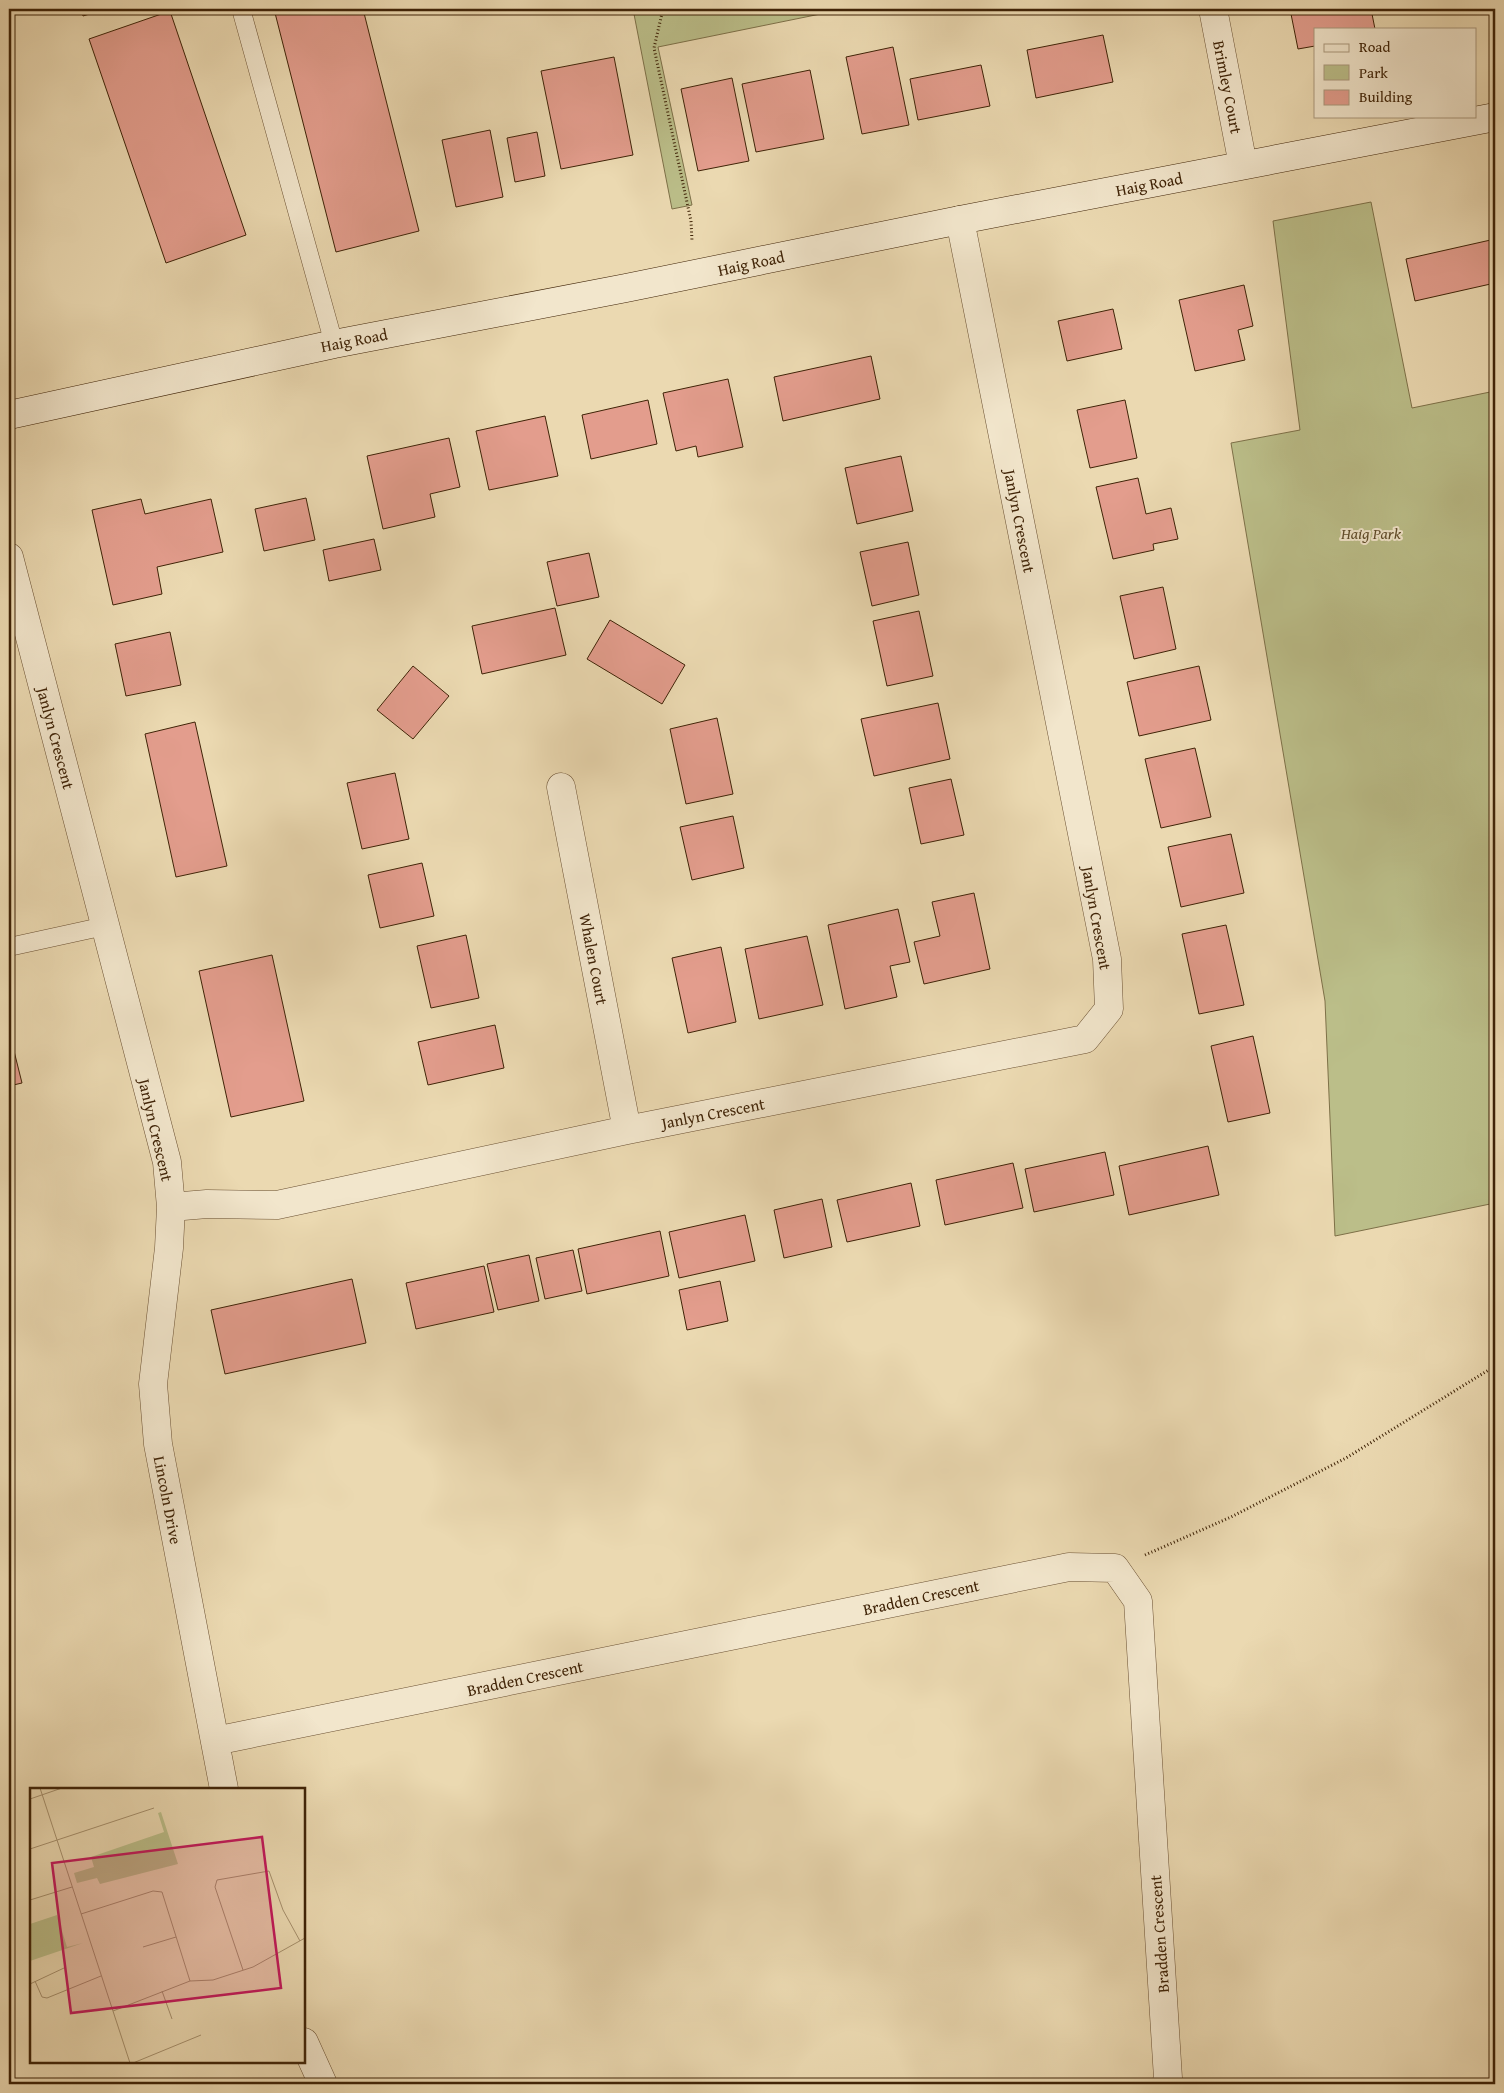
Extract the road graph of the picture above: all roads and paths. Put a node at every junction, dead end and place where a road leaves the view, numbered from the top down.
1 (241, 9) edge
2 (663, 9) edge
3 (1214, 9) edge
4 (1495, 117) edge
5 (1242, 166) junction
6 (960, 220) junction
7 (695, 274) junction
8 (334, 344) junction
9 (9, 415) edge
10 (9, 557) edge
11 (561, 787) dead end
12 (105, 926) junction
13 (9, 947) edge
14 (627, 1130) junction
15 (172, 1207) junction
16 (1495, 1366) edge
17 (1115, 1568) junction
18 (215, 1741) junction
19 (224, 1788) edge
20 (305, 2044) edge
21 (323, 2084) edge
22 (1166, 2084) edge

1 - 8 lane
2 - 7 path
3 - 5 street, Brimley Court
4 - 5 street, Haig Road
5 - 6 street, Haig Road
6 - 7 street, Haig Road
6 - 14 street, Janlyn Crescent
7 - 8 street, Haig Road
8 - 9 street, Haig Road
10 - 12 street, Janlyn Crescent
11 - 14 street, Whalen Court
12 - 13 lane
12 - 15 street, Janlyn Crescent
14 - 15 street, Janlyn Crescent
15 - 18 street, Lincoln Drive
16 - 17 path
17 - 18 street, Bradden Crescent
17 - 22 street, Bradden Crescent
18 - 19 street, Lincoln Drive
20 - 21 street

